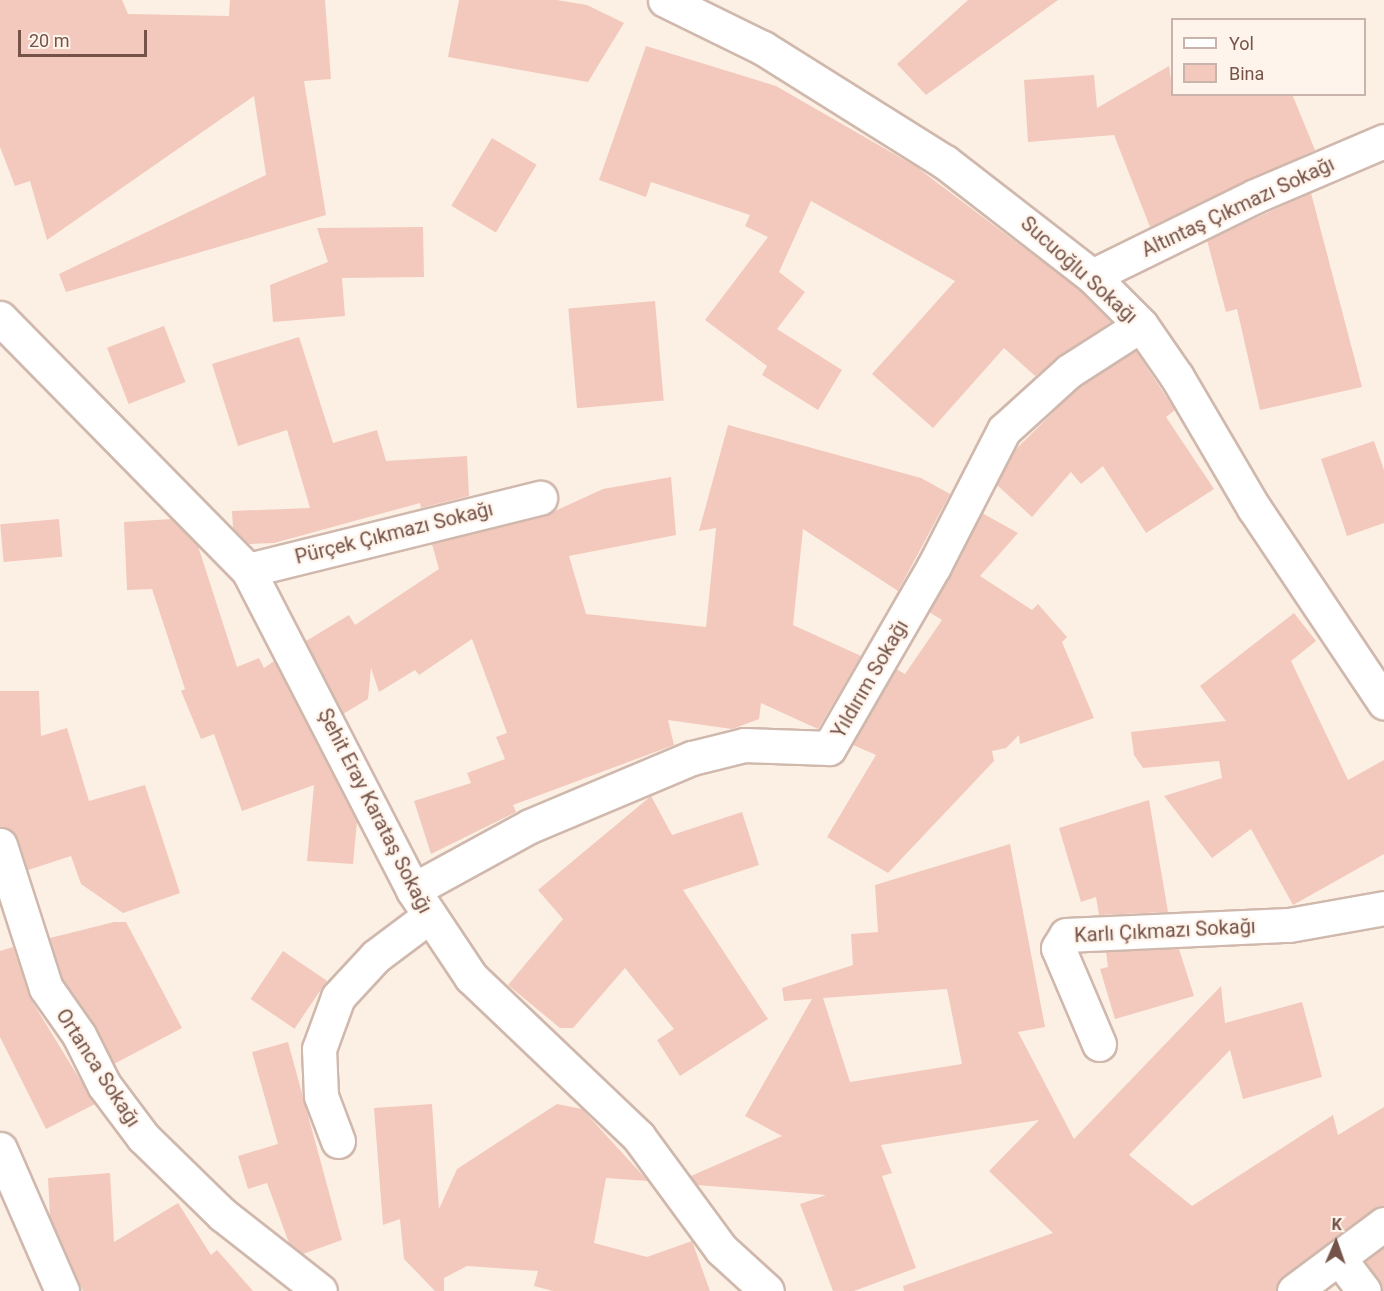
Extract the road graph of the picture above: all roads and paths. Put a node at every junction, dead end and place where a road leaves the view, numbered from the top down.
1 (665, 0) edge
2 (1384, 141) edge
3 (1092, 276) junction
4 (0, 318) edge
5 (1141, 325) junction
6 (540, 498) dead end
7 (248, 570) junction
8 (1384, 702) edge
9 (0, 845) edge
10 (421, 904) junction
11 (1384, 908) edge
12 (1100, 1044) dead end
13 (338, 1141) dead end
14 (0, 1149) edge
15 (1384, 1224) edge
16 (1339, 1258) junction
17 (62, 1291) edge
18 (320, 1291) edge
19 (767, 1291) edge
20 (1294, 1291) edge
21 (1364, 1291) edge

1 - 3 street, Sucuoğlu Sokağı
2 - 3 street, Altıntaş Çıkmazı Sokağı
3 - 5 street, Sucuoğlu Sokağı
4 - 7 street, Şehit Eray Karataş Sokağı
5 - 8 street, Sucuoğlu Sokağı
5 - 10 street, Yıldırım Sokağı
6 - 7 street, Pürçek Çıkmazı Sokağı
7 - 10 street, Şehit Eray Karataş Sokağı
9 - 18 street, Ortanca Sokağı
10 - 13 street
10 - 19 street, Şehit Eray Karataş Sokağı
11 - 12 street, Karlı Çıkmazı Sokağı
14 - 17 street
15 - 16 street
16 - 20 street
16 - 21 street

